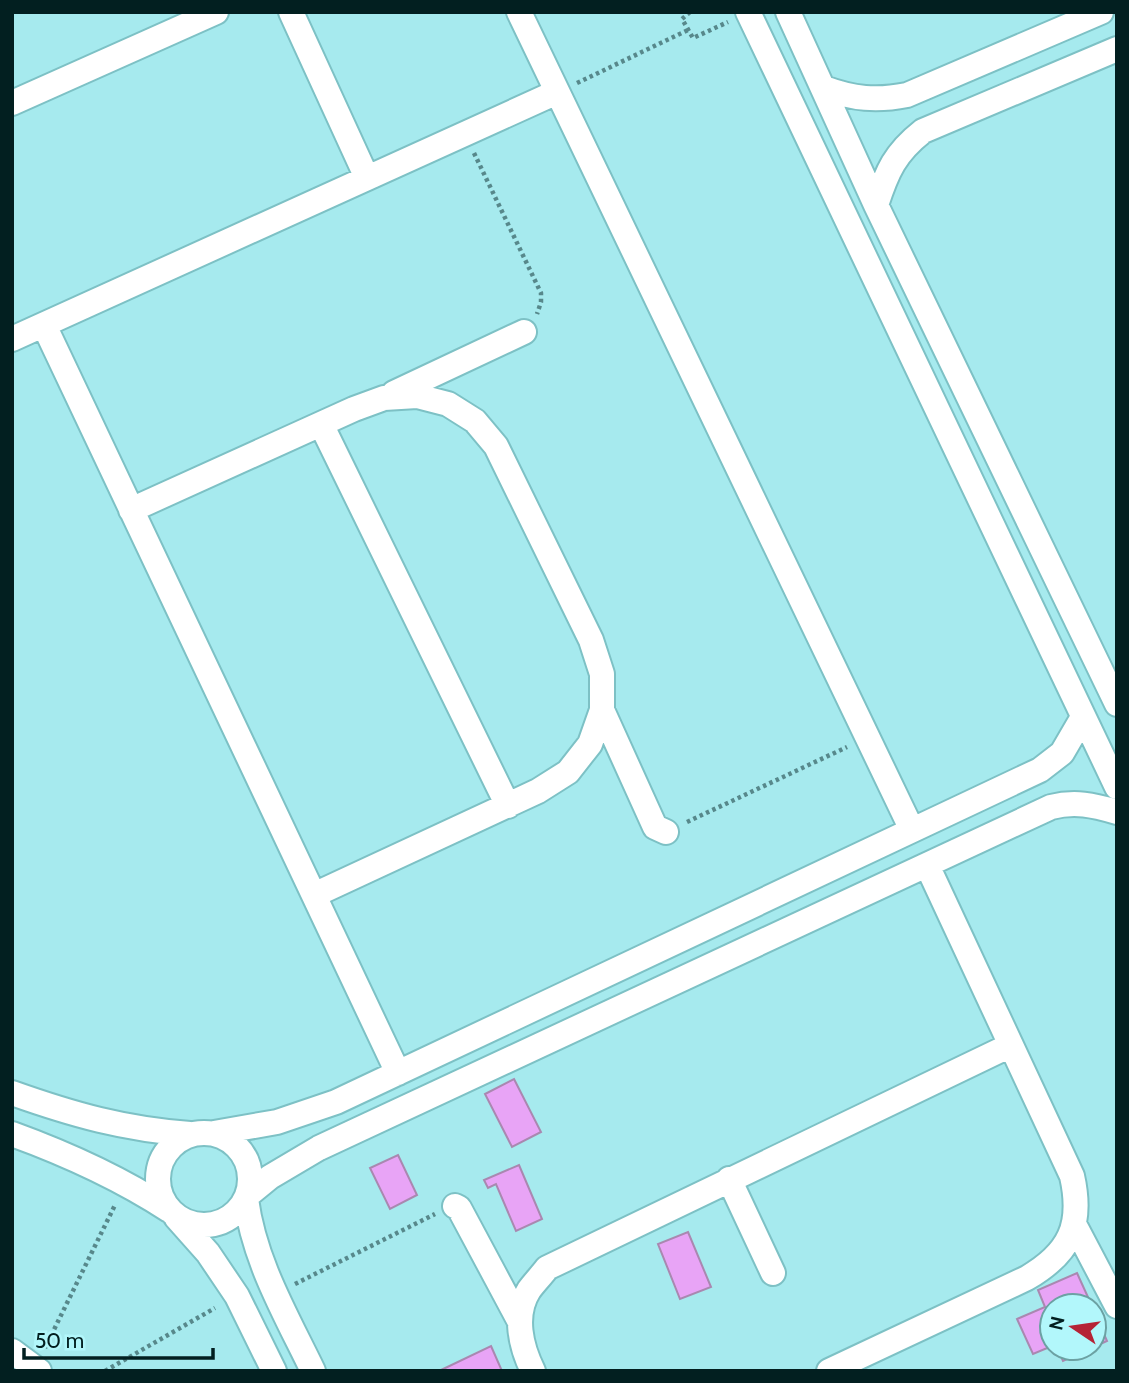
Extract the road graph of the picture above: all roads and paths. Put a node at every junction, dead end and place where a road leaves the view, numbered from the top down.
1 (216, 12) edge
2 (291, 12) edge
3 (519, 12) edge
4 (690, 12) edge
5 (748, 12) edge
6 (789, 12) edge
7 (1101, 12) edge
8 (688, 30) junction
9 (1117, 49) edge
10 (824, 88) junction
11 (557, 92) junction
12 (12, 103) edge
13 (465, 134) junction
14 (367, 178) junction
15 (876, 205) junction
16 (44, 325) junction
17 (524, 332) joint
18 (12, 339) edge
19 (384, 398) junction
20 (321, 424) junction
21 (131, 510) junction
22 (1117, 704) edge
23 (602, 710) junction
24 (1083, 717) junction
25 (867, 737) junction
26 (1117, 787) edge
27 (508, 806) junction
28 (1117, 812) edge
29 (912, 830) junction
30 (666, 832) joint
31 (928, 865) junction
32 (314, 895) junction
33 (1011, 1045) junction
34 (398, 1073) junction
35 (12, 1093) edge
36 (202, 1134) junction
37 (12, 1135) edge
38 (729, 1180) junction
39 (125, 1183) junction
40 (247, 1197) junction
41 (454, 1206) joint
42 (171, 1212) junction
43 (1074, 1224) junction
44 (773, 1273) dead end
45 (276, 1294) junction
46 (237, 1296) junction
47 (1117, 1306) edge
48 (520, 1322) junction
49 (12, 1351) edge
50 (37, 1369) edge
51 (105, 1371) edge
52 (274, 1371) edge
53 (313, 1371) edge
54 (533, 1371) edge
55 (829, 1371) edge

1 - 12 street
2 - 14 street
3 - 11 street
4 - 8 path
5 - 8 path
5 - 24 street
6 - 10 street
7 - 10 street
8 - 11 path
9 - 15 street
10 - 15 street
11 - 13 street
11 - 25 street
13 - 14 street
13 - 17 path
14 - 16 street
15 - 22 street
16 - 18 street
16 - 21 street
17 - 19 street
19 - 20 street
19 - 23 street
20 - 21 street
20 - 27 street
21 - 32 street
23 - 27 street
23 - 30 street
24 - 26 street
24 - 29 street
25 - 29 street
25 - 30 path
27 - 32 street
28 - 31 street
29 - 34 street
31 - 33 street
31 - 40 street
32 - 34 street
33 - 38 street
33 - 43 street
34 - 36 street
35 - 36 street
36 - 40 street
36 - 42 street
37 - 39 street
38 - 44 street
38 - 48 street
39 - 42 street
39 - 50 path
40 - 42 street
40 - 45 street
41 - 45 path
41 - 48 street
42 - 46 street
43 - 47 street
43 - 55 street
45 - 53 street
46 - 51 path
46 - 52 street
48 - 54 street
49 - 50 street

